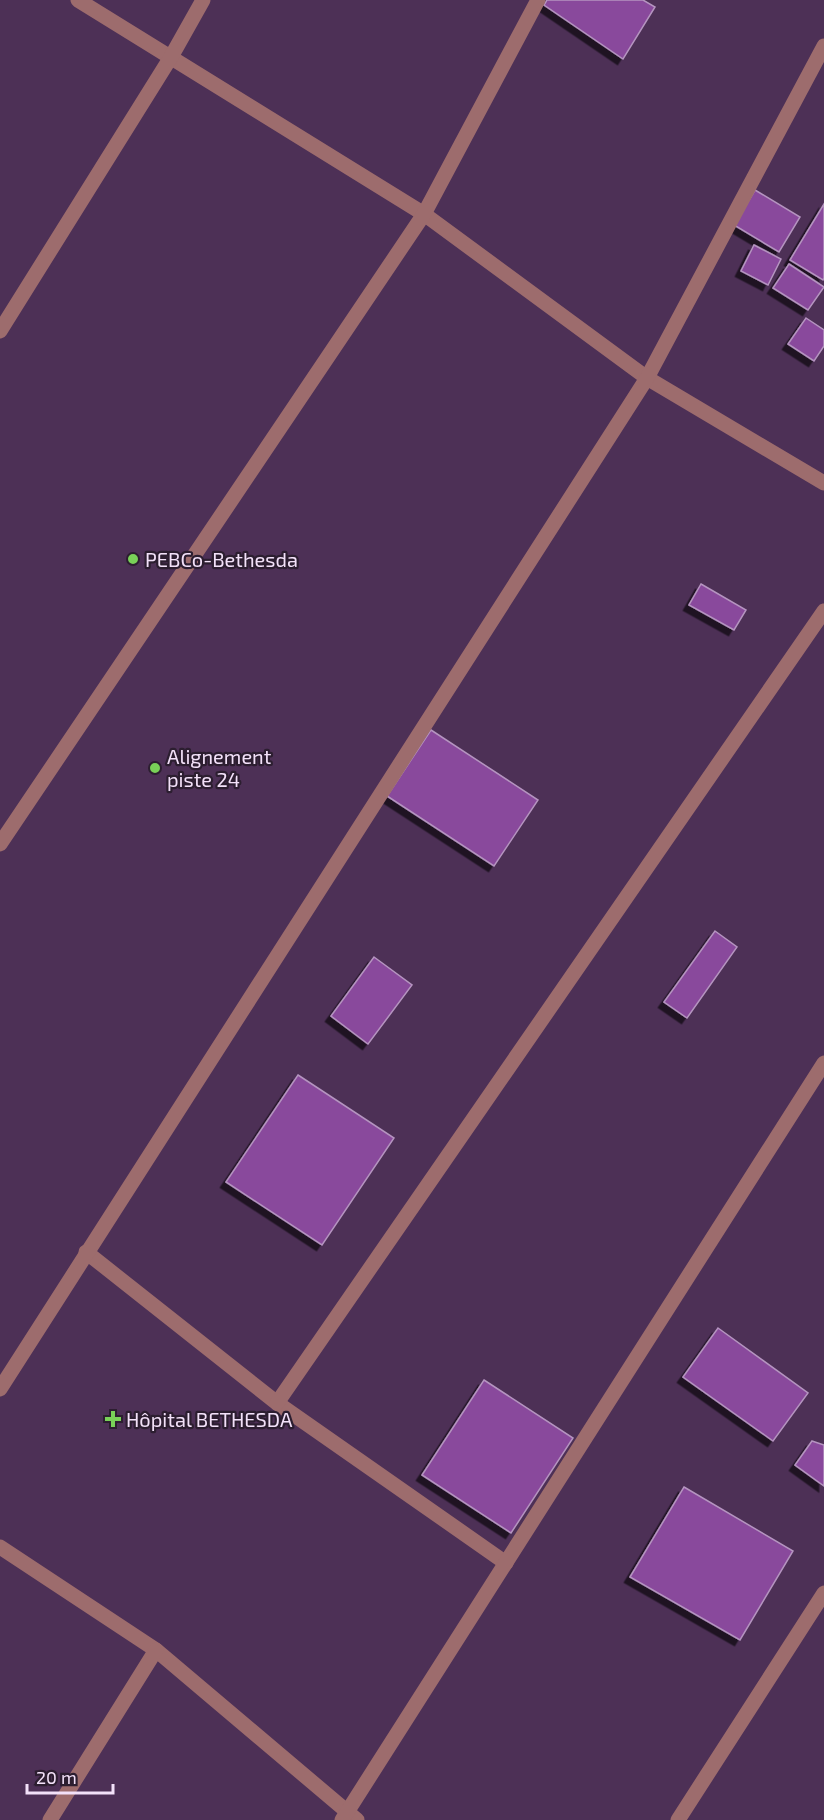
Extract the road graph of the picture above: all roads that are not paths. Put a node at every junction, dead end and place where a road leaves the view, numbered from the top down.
1 (78, 0) edge
2 (204, 0) edge
3 (538, 0) edge
4 (824, 46) edge
5 (171, 57) junction
6 (424, 214) junction
7 (0, 331) edge
8 (647, 378) junction
9 (824, 483) edge
10 (824, 611) edge
11 (0, 844) edge
12 (824, 1063) edge
13 (86, 1252) junction
14 (0, 1389) edge
15 (277, 1403) junction
16 (0, 1547) edge
17 (506, 1563) junction
18 (824, 1593) edge
19 (156, 1650) junction
20 (349, 1818) edge
21 (50, 1820) edge
22 (678, 1820) edge

1 - 5 street
2 - 5 street
3 - 6 street
4 - 8 street
5 - 6 street
5 - 7 street
6 - 8 street
6 - 11 street
8 - 9 street
8 - 13 street
10 - 15 street
12 - 17 street
13 - 14 street
13 - 15 street
15 - 17 street
16 - 19 street
17 - 20 street
18 - 22 street
19 - 20 street
19 - 21 street

